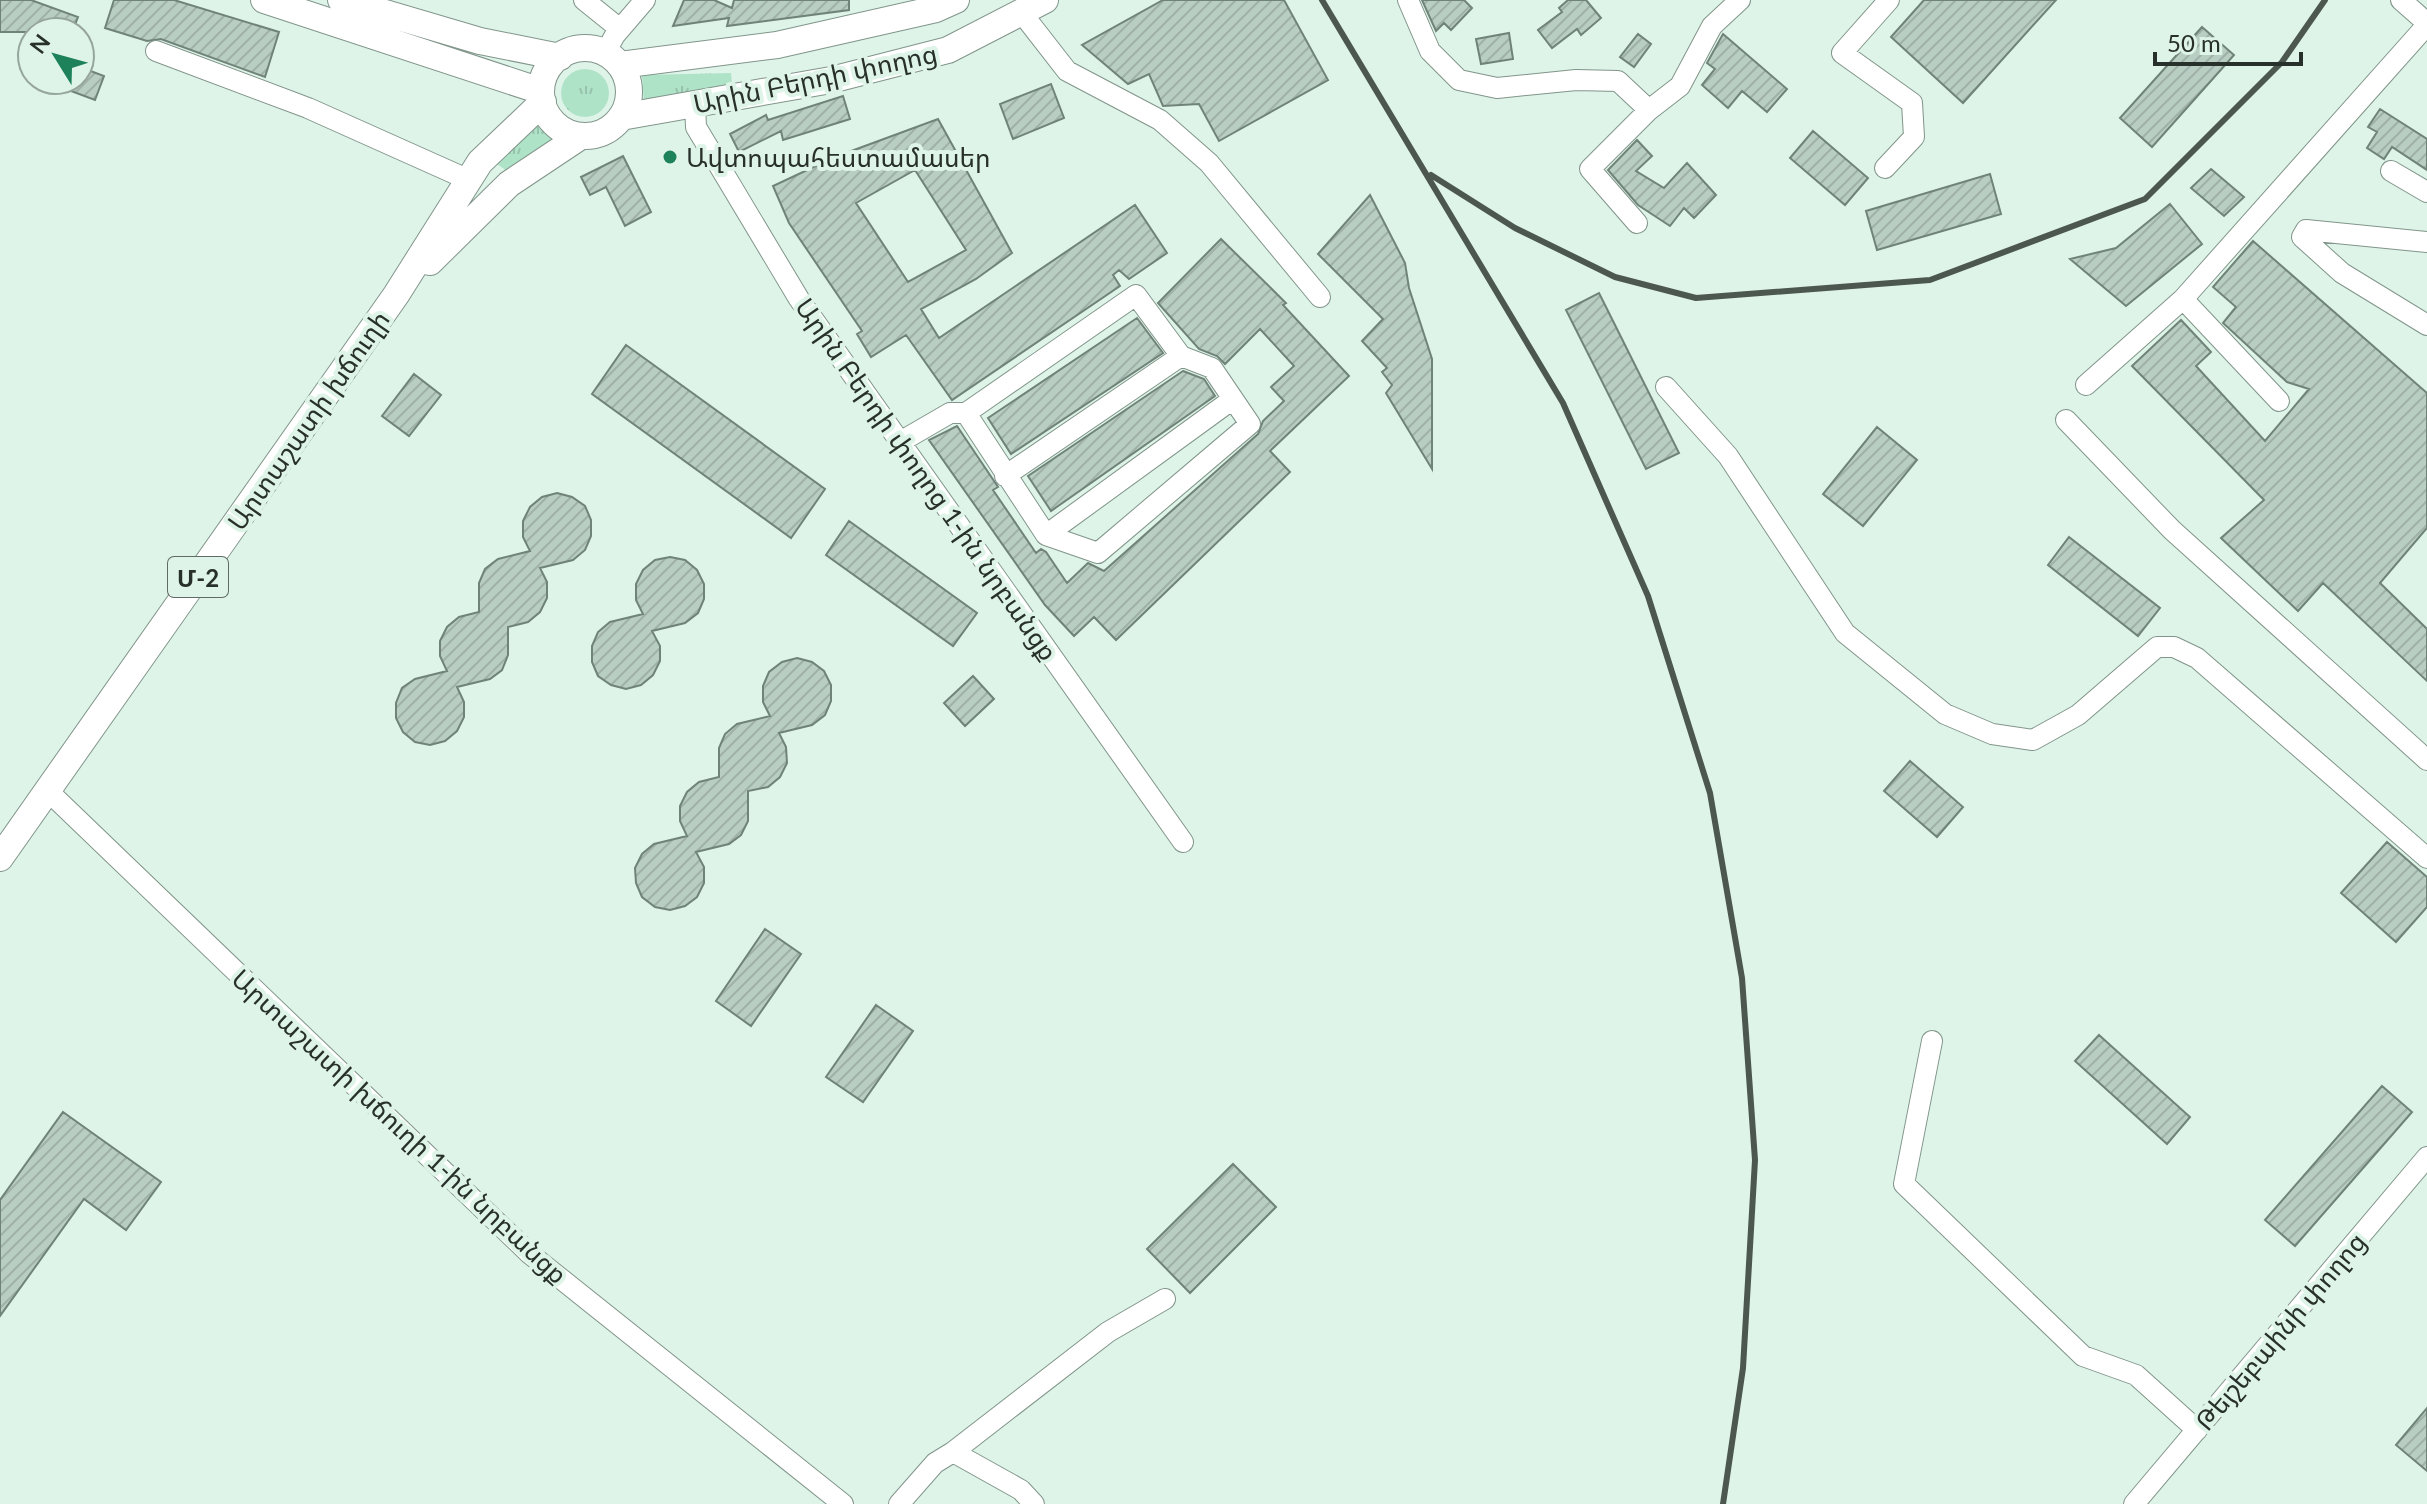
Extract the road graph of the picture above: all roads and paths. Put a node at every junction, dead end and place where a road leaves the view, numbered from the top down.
1 (264, 0) edge
2 (342, 0) edge
3 (584, 0) edge
4 (645, 0) edge
5 (1408, 0) edge
6 (1740, 0) edge
7 (1889, 0) edge
8 (2401, 0) edge
9 (941, 3) edge
10 (1033, 6) edge
11 (2427, 24) edge
12 (620, 29) junction
13 (156, 51) dead end
14 (560, 57) junction
15 (612, 59) junction
16 (542, 97) junction
17 (695, 104) junction
18 (1649, 110) junction
19 (621, 117) junction
20 (581, 136) junction
21 (1885, 168) dead end
22 (2391, 171) dead end
23 (469, 180) junction
24 (2427, 192) edge
25 (1637, 223) dead end
26 (2427, 242) edge
27 (396, 295) junction
28 (1320, 297) dead end
29 (2183, 299) junction
30 (2427, 325) edge
31 (1181, 356) junction
32 (2086, 385) dead end
33 (1666, 387) dead end
34 (1233, 399) junction
35 (2279, 401) dead end
36 (966, 413) junction
37 (2066, 420) dead end
38 (900, 442) junction
39 (1005, 476) junction
40 (1046, 535) junction
41 (2427, 760) edge
42 (48, 791) junction
43 (1183, 842) dead end
44 (0, 858) edge
45 (2427, 858) edge
46 (1932, 1041) dead end
47 (2427, 1157) edge
48 (1165, 1299) dead end
49 (2197, 1430) junction
50 (953, 1452) junction
51 (843, 1504) edge
52 (899, 1504) edge
53 (1034, 1504) edge
54 (2134, 1504) edge

1 - 16 main road
2 - 14 main road
3 - 12 street
4 - 12 street
5 - 18 street
6 - 18 street
7 - 21 street
8 - 11 street
9 - 15 main road, Արին Բերդի փողոց
10 - 17 main road, Արին Բերդի փողոց
10 - 28 street
11 - 29 street
12 - 15 street
13 - 23 street
14 - 15 main road
14 - 16 main road, Մ-2
15 - 19 main road
16 - 20 main road
16 - 23 main road, Արտաշատի խճուղի / Մ-2
17 - 19 main road, Արին Բերդի փողոց
17 - 38 street, Արին Բերդի փողոց 1-ին նրբանցք
18 - 25 street
19 - 20 main road, Մ-2
20 - 27 main road, Արտաշատի խճուղի / Մ-2
22 - 24 street
23 - 27 main road, Արտաշատի խճուղի / Մ-2
26 - 30 street
27 - 42 main road, Արտաշատի խճուղի / Մ-2
29 - 32 street
29 - 35 street
31 - 34 street
31 - 36 street
31 - 39 street
33 - 45 street
34 - 40 street
34 - 40 street
36 - 38 street
36 - 39 street
37 - 41 street
38 - 43 street, Արին Բերդի փողոց 1-ին նրբանցք
39 - 40 street
42 - 44 main road, Արտաշատի խճուղի / Մ-2
42 - 51 street, Արտաշատի խճուղի 1-ին նրբանցք
46 - 49 street
47 - 49 street, Թեյշեբաինի փողոց
48 - 50 street
49 - 54 street, Թեյշեբաինի փողոց
50 - 52 street
50 - 53 street

